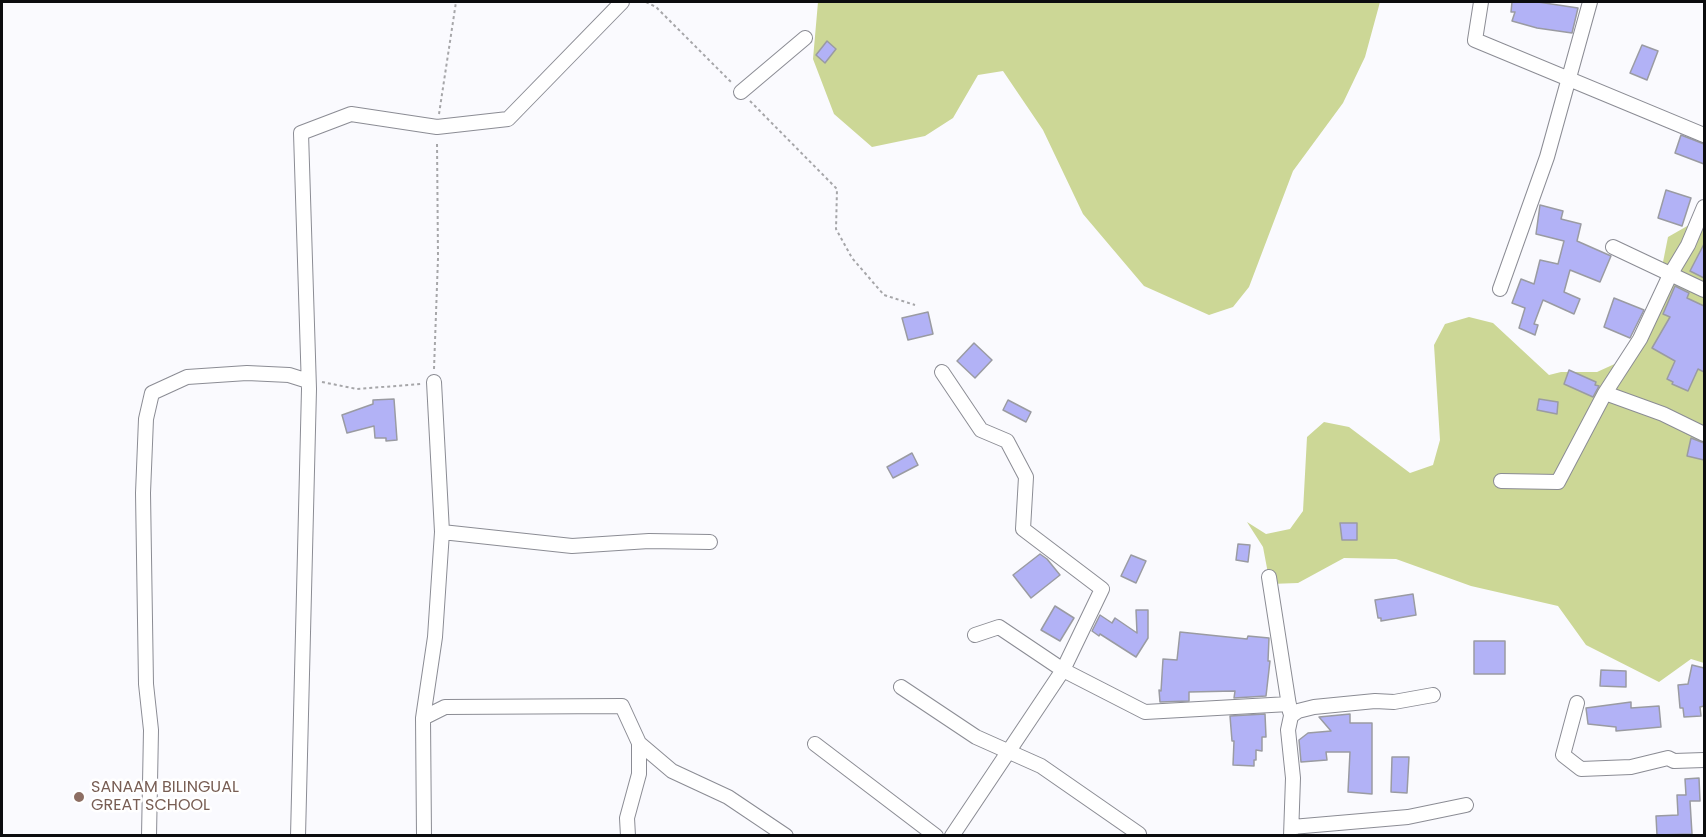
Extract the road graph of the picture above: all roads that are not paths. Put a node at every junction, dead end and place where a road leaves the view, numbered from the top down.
1 (622, 2) edge
2 (1481, 2) edge
3 (1590, 2) edge
4 (805, 38) dead end
5 (1569, 79) junction
6 (741, 92) road end
7 (1704, 135) edge
8 (1704, 207) edge
9 (1613, 247) dead end
10 (1670, 275) junction
11 (1500, 289) dead end
12 (1704, 290) edge
13 (942, 372) dead end
14 (308, 381) junction
15 (434, 382) road end
16 (1605, 393) junction
17 (1704, 434) edge
18 (1501, 481) dead end
19 (442, 532) junction
20 (711, 542) dead end
21 (1269, 577) dead end
22 (975, 635) dead end
23 (1063, 670) junction
24 (901, 687) dead end
25 (1433, 695) dead end
26 (1577, 703) dead end
27 (1290, 710) junction
28 (423, 718) junction
29 (639, 743) junction
30 (815, 744) dead end
31 (1007, 752) junction
32 (1704, 760) edge
33 (1466, 805) dead end
34 (1291, 831) edge
35 (1139, 834) edge
36 (952, 835) edge
37 (148, 836) edge
38 (298, 836) edge
39 (424, 836) edge
40 (628, 836) edge
41 (786, 836) edge
42 (936, 836) edge

1 - 14 street
2 - 5 street
3 - 5 street
4 - 6 street
5 - 7 street
5 - 11 street
8 - 10 street
9 - 10 street
10 - 12 street
10 - 16 street
13 - 23 street
14 - 37 street
14 - 38 street
15 - 19 street
16 - 17 street
16 - 18 street
19 - 20 street
19 - 28 street
21 - 27 street
22 - 23 street
23 - 27 street
23 - 31 street
24 - 31 street
25 - 27 street
26 - 32 street
27 - 34 street
28 - 29 street
28 - 39 street
29 - 40 street
29 - 41 street
30 - 42 street
31 - 35 street
31 - 36 street
33 - 34 street

